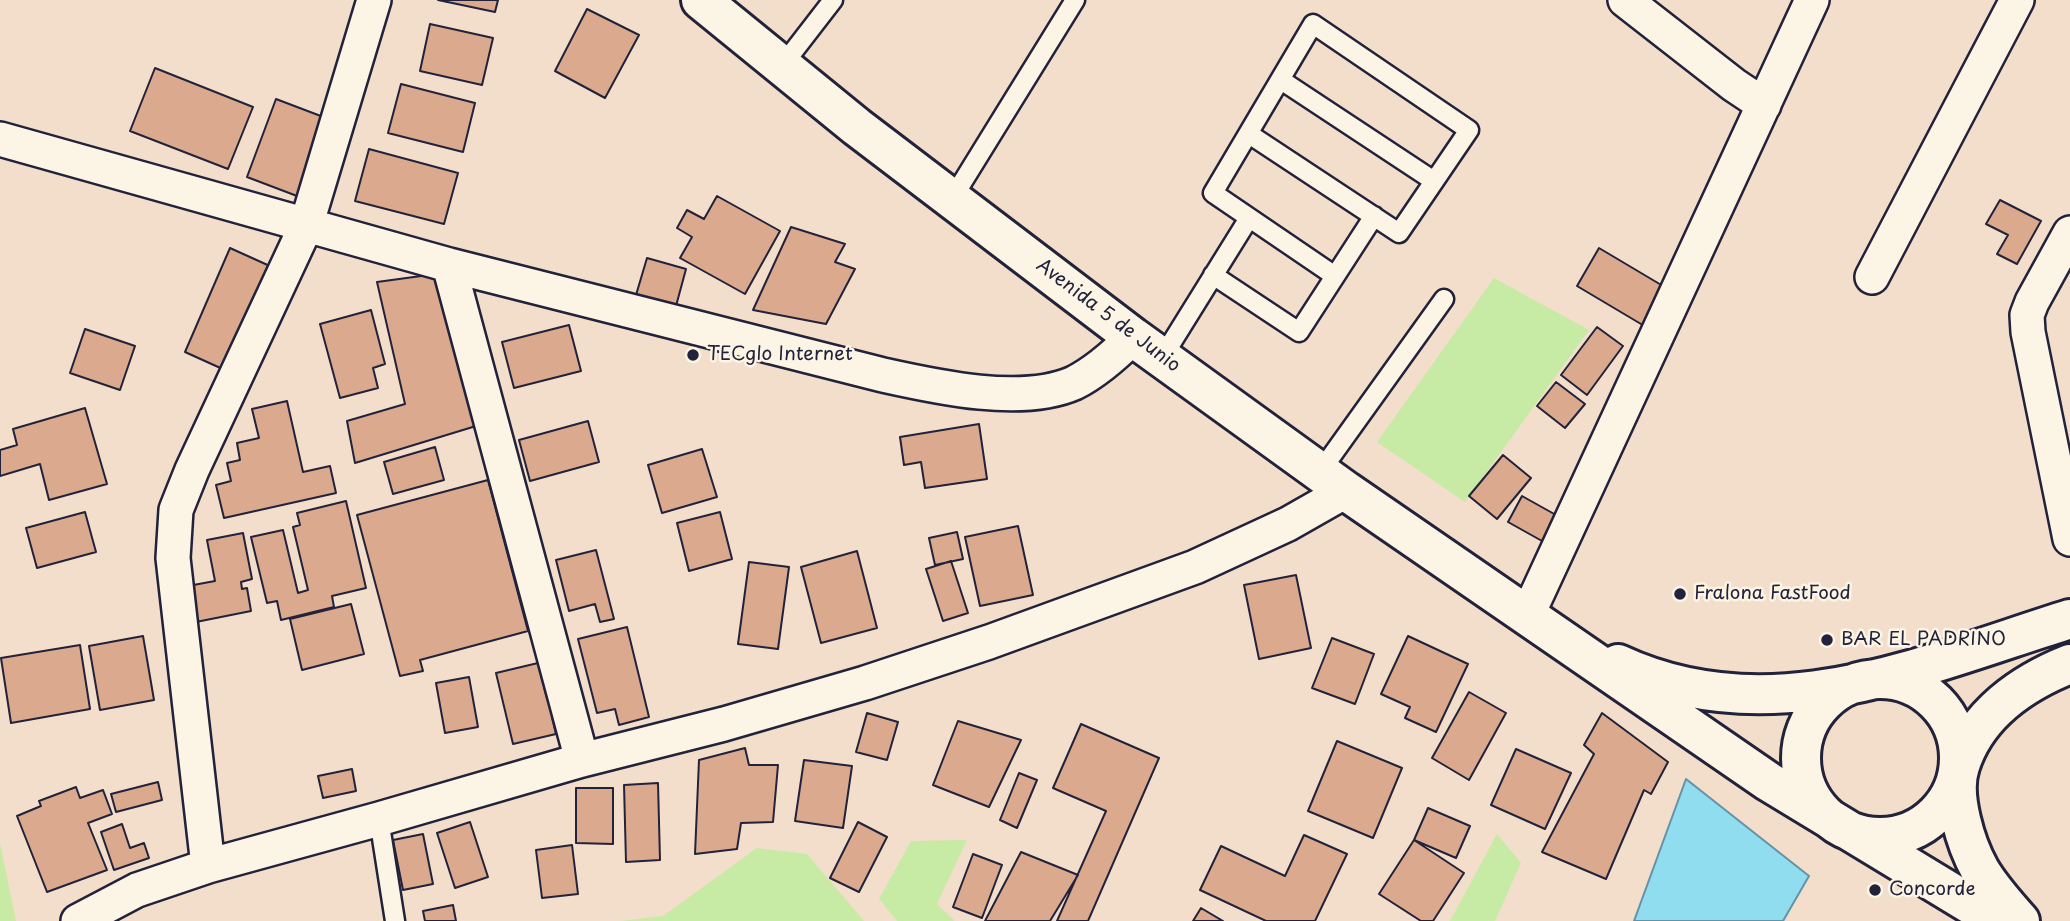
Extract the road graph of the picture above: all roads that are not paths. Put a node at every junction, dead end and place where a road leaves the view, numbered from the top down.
1 (374, 0) edge
2 (701, 0) edge
3 (833, 0) edge
4 (1075, 0) edge
5 (1625, 0) edge
6 (1812, 0) edge
7 (2017, 0) edge
8 (782, 66) junction
9 (1281, 80) junction
10 (1764, 105) junction
11 (1249, 134) junction
12 (0, 139) edge
13 (1434, 181) junction
14 (952, 199) junction
15 (1374, 216) junction
16 (1249, 218) junction
17 (306, 226) junction
18 (2070, 233) edge
19 (449, 265) junction
20 (1213, 275) junction
21 (1335, 276) junction
22 (1872, 277) dead end
23 (1444, 299) dead end
24 (1148, 347) junction
25 (1333, 482) junction
26 (2070, 539) edge
27 (1527, 616) junction
28 (2070, 619) edge
29 (2070, 664) edge
30 (1860, 682) junction
31 (582, 760) junction
32 (1959, 769) junction
33 (379, 819) junction
34 (1841, 826) junction
35 (208, 866) junction
36 (78, 921) edge
37 (395, 921) edge
38 (1998, 921) edge
39 (2020, 921) edge

1 - 17 street
2 - 8 main road, Avenida 5 de Junio
3 - 8 lane
4 - 14 lane
5 - 10 street
6 - 10 street
7 - 22 street
8 - 14 main road, Avenida 5 de Junio
9 - 11 lane
9 - 13 lane
9 - 13 lane
10 - 27 street
11 - 15 lane
11 - 16 lane
12 - 17 street
13 - 15 lane
14 - 24 main road, Avenida 5 de Junio
15 - 21 lane
16 - 20 lane
16 - 21 lane
17 - 19 street
17 - 35 street
18 - 26 street
19 - 24 street
19 - 31 street
20 - 21 lane
20 - 24 lane
23 - 25 lane
24 - 25 main road, Avenida 5 de Junio
25 - 27 main road, Avenida 5 de Junio
25 - 31 street
27 - 30 main road
27 - 34 main road
28 - 30 main road
29 - 32 main road
30 - 32 main road
30 - 34 main road
31 - 33 street
32 - 34 main road
32 - 39 main road
33 - 35 street
33 - 37 lane
34 - 38 main road
35 - 36 street

